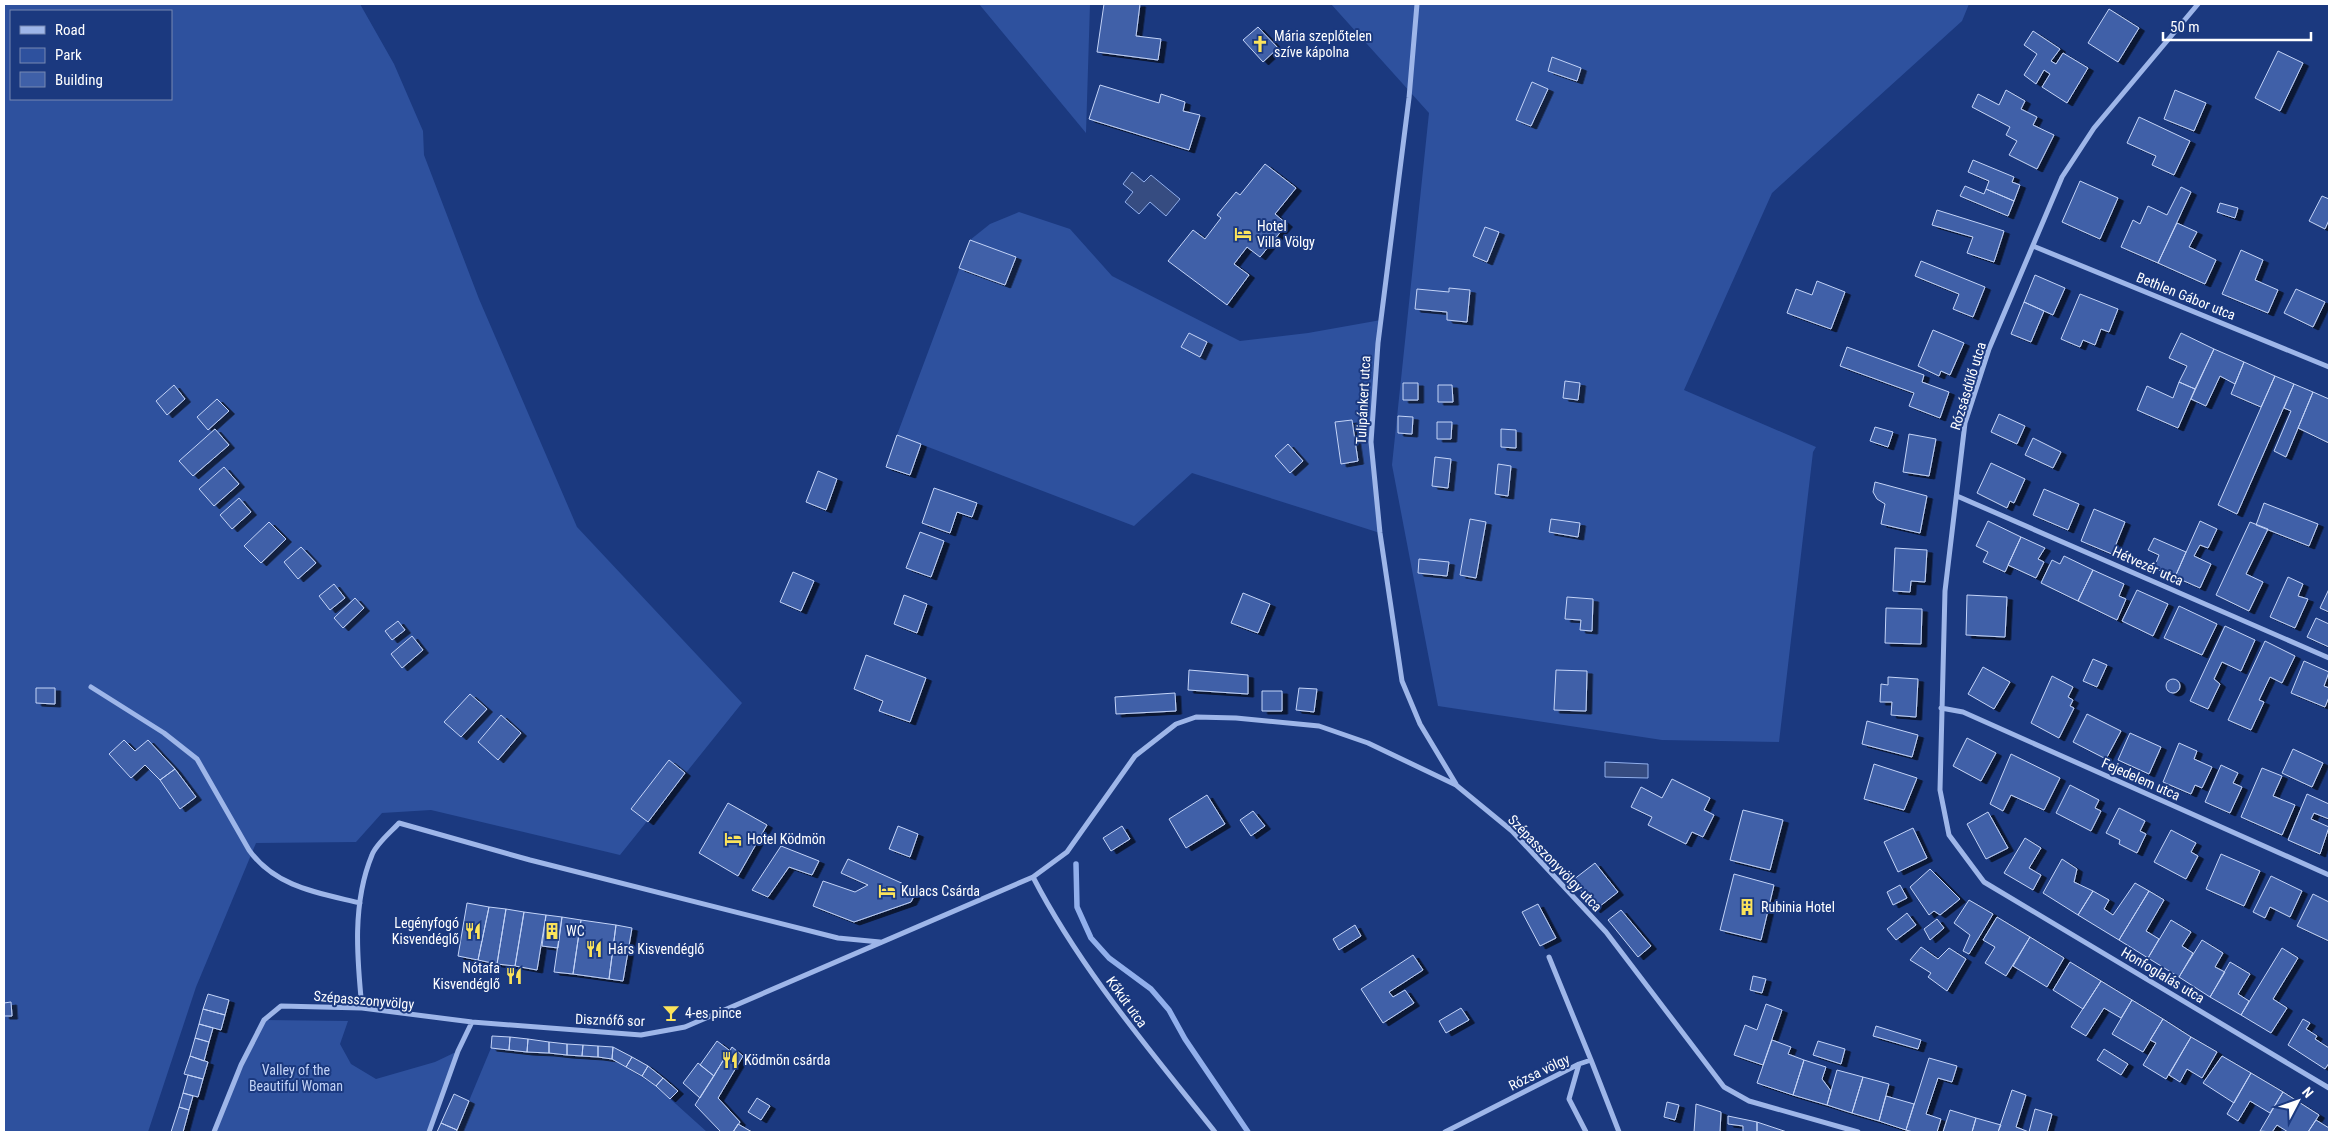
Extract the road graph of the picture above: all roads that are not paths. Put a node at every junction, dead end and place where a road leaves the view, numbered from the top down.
1 (1417, 4) edge
2 (2198, 4) edge
3 (2033, 246) junction
4 (2329, 367) edge
5 (1957, 496) junction
6 (2329, 658) edge
7 (91, 687) dead end
8 (1941, 708) junction
9 (1456, 785) junction
10 (2329, 875) edge
11 (1033, 877) junction
12 (1984, 882) joint
13 (360, 903) junction
14 (880, 942) junction
15 (1549, 957) dead end
16 (362, 1008) junction
17 (472, 1022) junction
18 (1592, 1060) junction
19 (1579, 1064) junction
20 (2329, 1088) edge
21 (214, 1132) edge
22 (429, 1132) edge
23 (1215, 1132) edge
24 (1444, 1132) edge
25 (1586, 1132) edge
26 (1618, 1132) edge
27 (1858, 1132) edge

1 - 9 street, Tulipánkert utca
2 - 3 street, Rózsásdűlő utca
3 - 4 street, Bethlen Gábor utca
3 - 5 street, Rózsásdűlő utca
5 - 6 street, Hétvezér utca
5 - 8 street, Rózsásdűlő utca
7 - 13 street
8 - 10 street, Fejedelem utca
8 - 12 street, Rózsásdűlő utca
9 - 11 street, Szépasszonyvölgy utca
9 - 27 street, Szépasszonyvölgy utca
11 - 14 street
11 - 23 street, Kőkút utca
12 - 20 street, Honfoglalás utca
13 - 14 street
13 - 16 street
14 - 17 street, Disznófő sor
15 - 18 street
16 - 17 street, Szépasszonyvölgy
16 - 21 street, Szépasszonyvölgy
17 - 22 street
18 - 19 street
18 - 26 street
19 - 24 street, Rózsa völgy
19 - 25 street, Rózsa völgy

